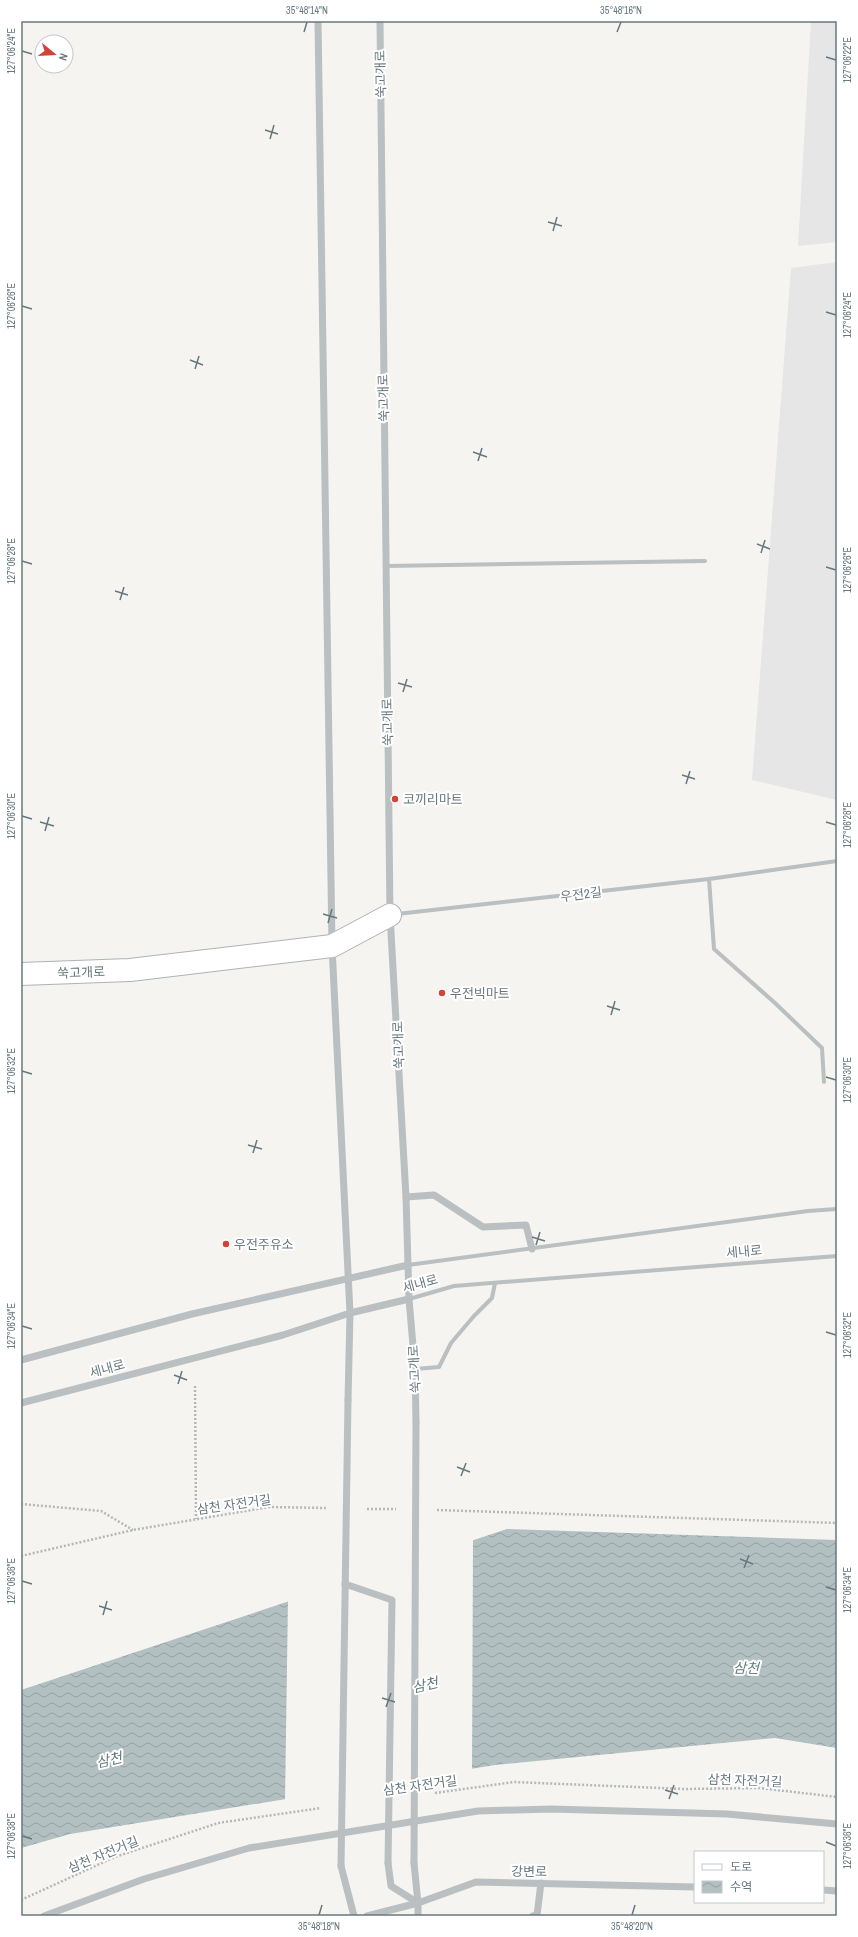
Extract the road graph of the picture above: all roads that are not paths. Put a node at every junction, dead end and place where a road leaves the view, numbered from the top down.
1 (318, 21) edge
2 (380, 21) edge
3 (705, 561) dead end
4 (385, 566) junction
5 (837, 861) edge
6 (709, 880) junction
7 (390, 915) junction
8 (332, 946) junction
9 (21, 974) edge
10 (824, 1082) dead end
11 (406, 1197) junction
12 (837, 1209) edge
13 (532, 1249) junction
14 (837, 1256) edge
15 (408, 1265) junction
16 (348, 1278) junction
17 (495, 1283) junction
18 (409, 1299) junction
19 (350, 1313) junction
20 (21, 1360) edge
21 (415, 1369) junction
22 (21, 1404) edge
23 (345, 1584) junction
24 (837, 1824) edge
25 (542, 1883) junction
26 (694, 1887) edge
27 (824, 1890) edge
28 (837, 1891) edge
29 (418, 1903) junction
30 (44, 1916) edge
31 (354, 1916) edge
32 (367, 1916) edge
33 (418, 1916) edge
34 (533, 1916) edge

1 - 8 street
2 - 4 street, 쑥고개로
3 - 4 street
4 - 7 street, 쑥고개로
5 - 6 street, 우전2길
6 - 7 street, 우전2길
6 - 10 street
7 - 8 main road, 우전2길
7 - 11 street, 쑥고개로
8 - 9 main road, 쑥고개로
8 - 16 street
11 - 13 street
11 - 15 street, 쑥고개로
12 - 13 street, 세내로
13 - 15 street, 세내로
14 - 17 street, 세내로
15 - 16 street, 세내로
15 - 18 street, 쑥고개로
16 - 19 street
16 - 20 street, 세내로
17 - 18 street, 세내로
17 - 21 street
18 - 19 street, 세내로
18 - 21 street, 쑥고개로
19 - 22 street, 세내로
19 - 23 street, bridge
21 - 29 street, 쑥고개로, bridge
23 - 29 street, bridge
23 - 31 street, bridge
24 - 30 street
25 - 26 street, 강변로
25 - 29 street, 강변로
25 - 34 street
27 - 28 street
29 - 32 street, 강변로
29 - 33 street, 쑥고개로

